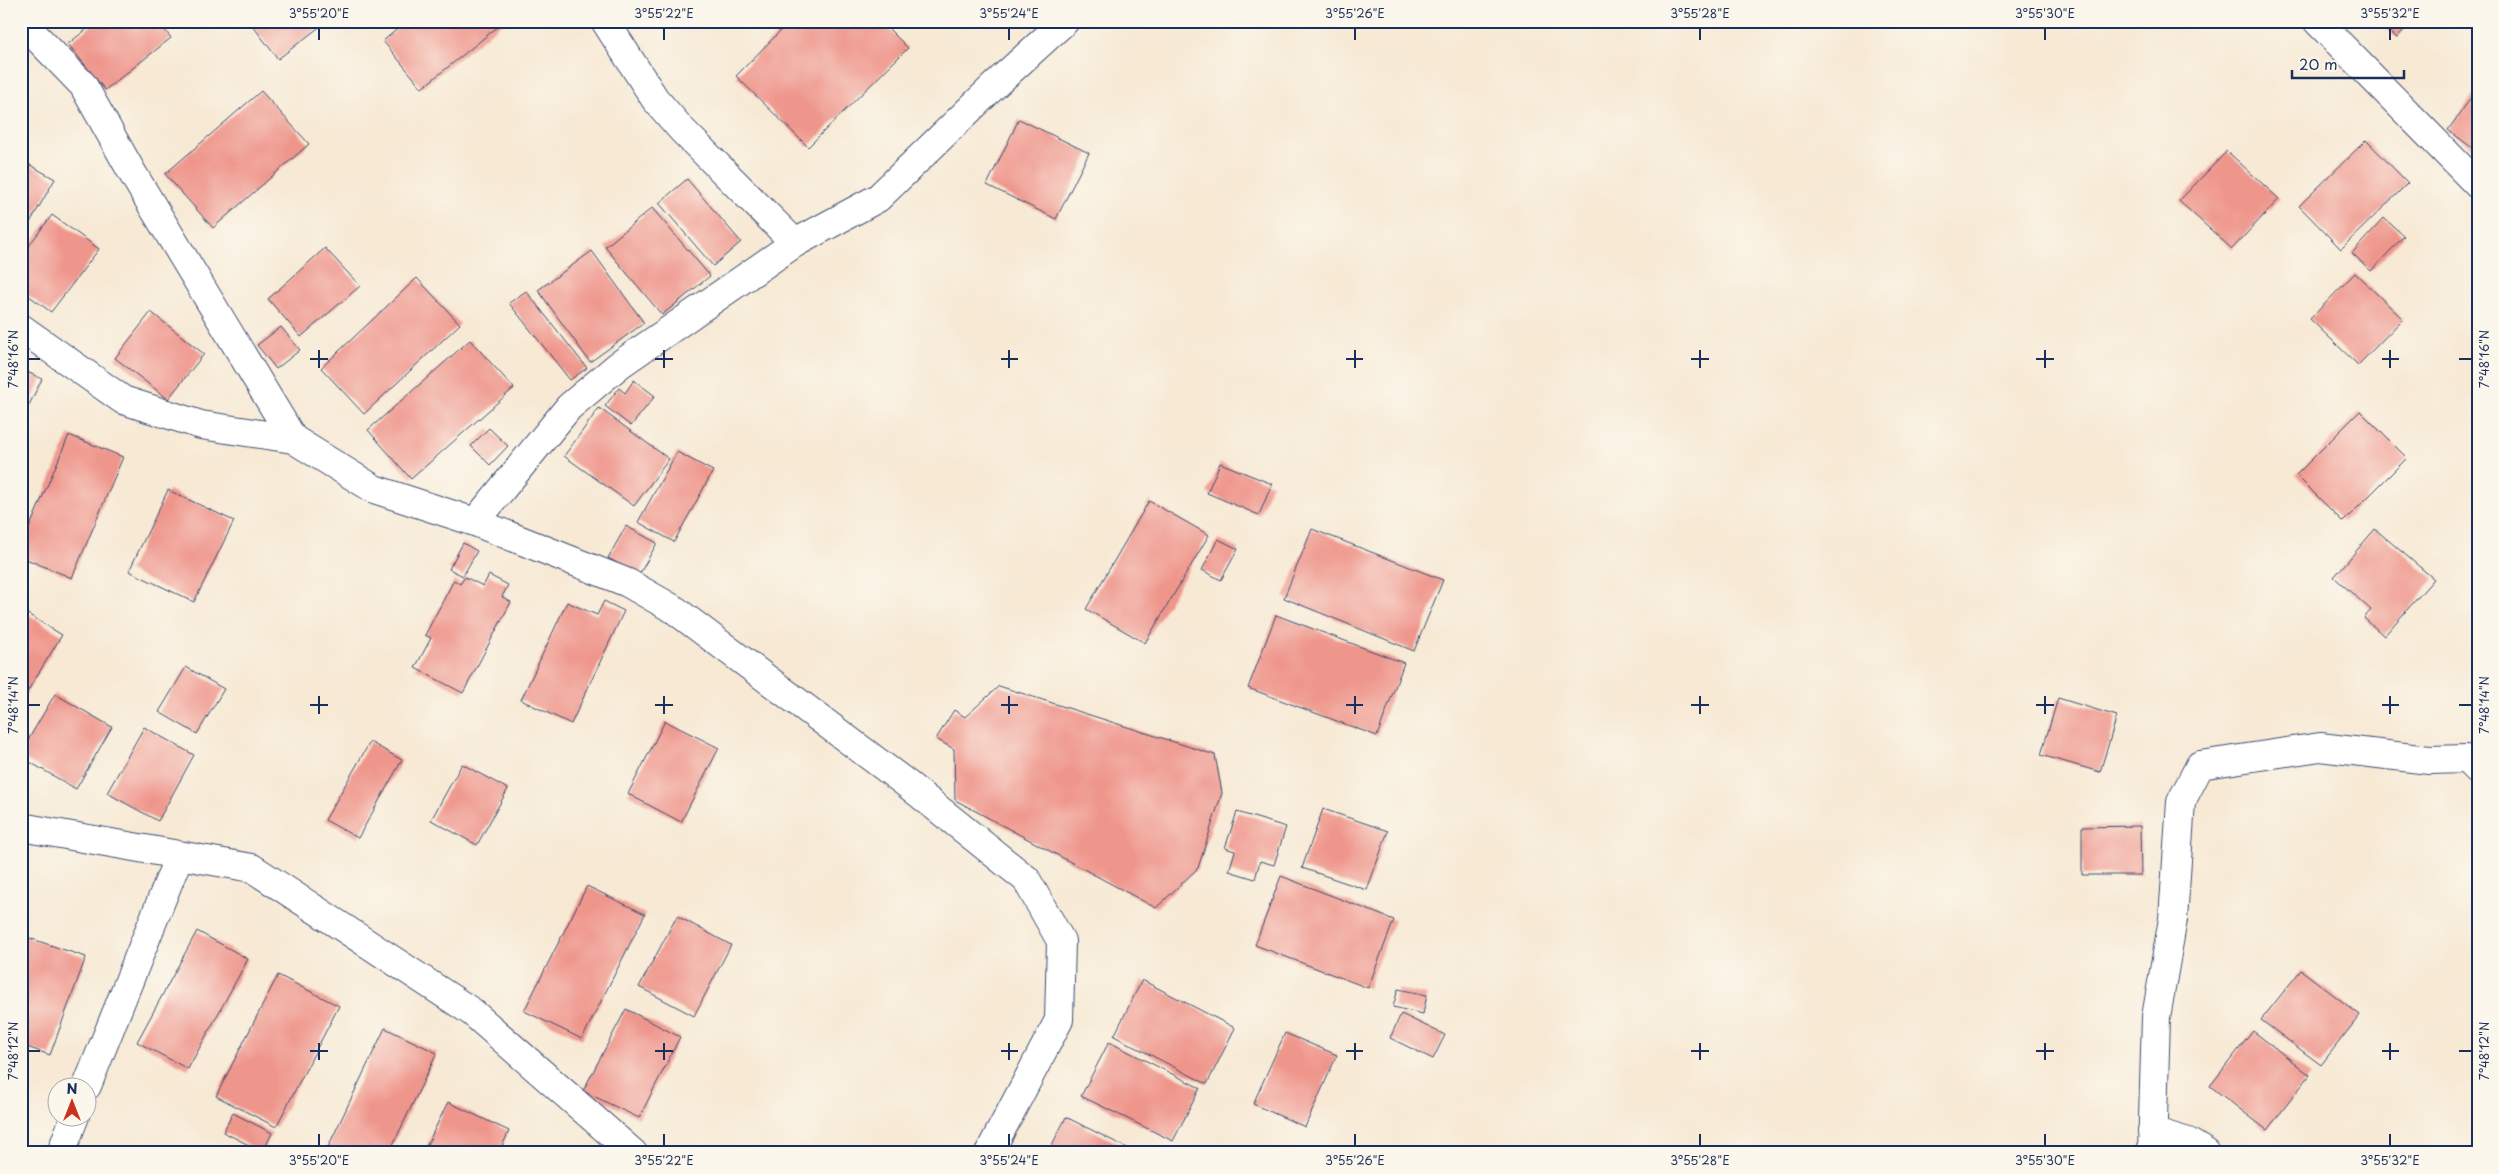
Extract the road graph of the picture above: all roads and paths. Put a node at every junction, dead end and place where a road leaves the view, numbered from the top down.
1 (21, 21) edge
2 (605, 21) edge
3 (1066, 21) edge
4 (2317, 21) edge
5 (2478, 186) edge
6 (795, 243) junction
7 (21, 328) edge
8 (293, 439) junction
9 (475, 522) junction
10 (2478, 771) edge
11 (21, 826) edge
12 (179, 856) junction
13 (91, 1076) edge
14 (72, 1126) edge
15 (2152, 1142) edge
16 (61, 1153) edge
17 (633, 1153) edge
18 (989, 1153) edge
19 (2206, 1153) edge

1 - 8 street
2 - 6 street
3 - 6 street
4 - 5 street
6 - 9 street
7 - 8 street
8 - 9 street
9 - 18 street
10 - 15 street
11 - 12 street
12 - 13 street
12 - 17 street
14 - 16 street
15 - 19 street

